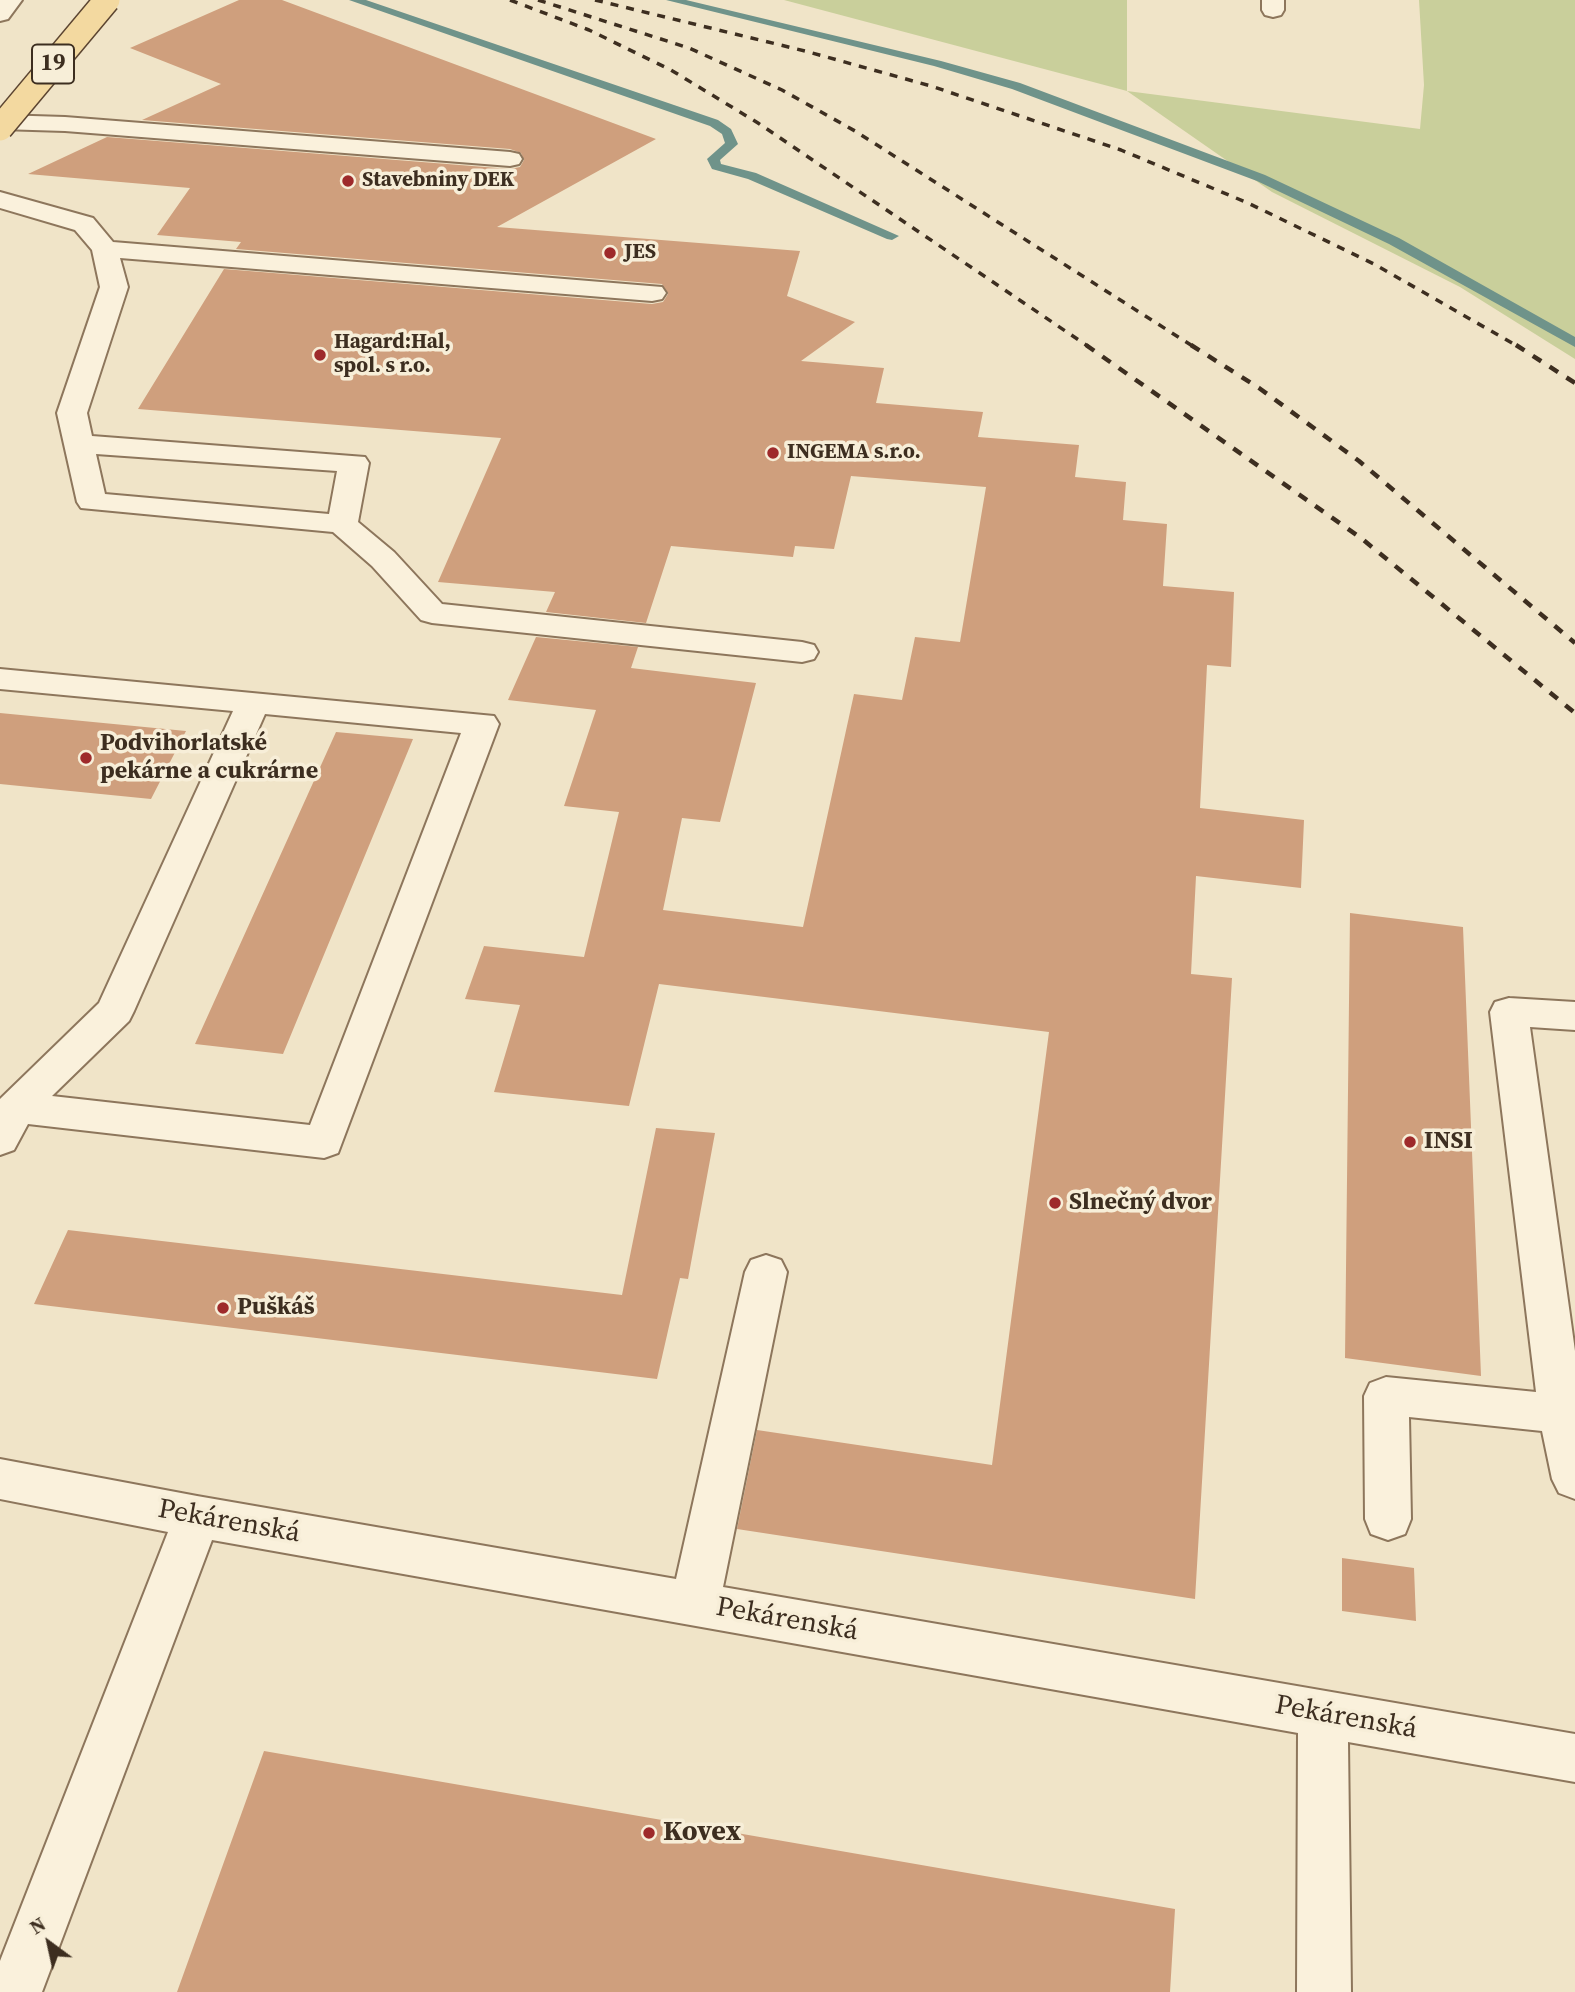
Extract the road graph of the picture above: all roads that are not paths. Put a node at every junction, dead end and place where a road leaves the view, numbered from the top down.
1 (11, 0) edge
2 (107, 0) edge
3 (0, 14) edge
4 (0, 122) edge
5 (0, 128) edge
6 (510, 159) dead end
7 (0, 200) edge
8 (105, 249) junction
9 (652, 293) dead end
10 (79, 444) junction
11 (342, 524) junction
12 (802, 652) dead end
13 (0, 679) edge
14 (254, 702) junction
15 (1575, 1016) edge
16 (16, 1107) junction
17 (0, 1139) edge
18 (766, 1272) dead end
19 (1562, 1414) junction
20 (0, 1479) edge
21 (1575, 1479) edge
22 (197, 1517) junction
23 (1388, 1519) dead end
24 (695, 1604) junction
25 (1323, 1714) junction
26 (1575, 1758) edge
27 (15, 1992) edge
28 (1324, 1992) edge

1 - 3 lane
2 - 5 main road, 19, bridge
4 - 6 lane
7 - 8 lane
8 - 9 lane
8 - 10 lane
10 - 11 lane
10 - 11 lane
11 - 12 lane
13 - 14 lane
14 - 16 lane
14 - 16 lane
15 - 19 lane
16 - 17 lane
18 - 24 lane
19 - 21 lane
19 - 23 lane
20 - 22 lane, Pekárenská
22 - 24 lane, Pekárenská
22 - 27 lane
24 - 25 lane, Pekárenská
25 - 26 lane, Pekárenská
25 - 28 lane

